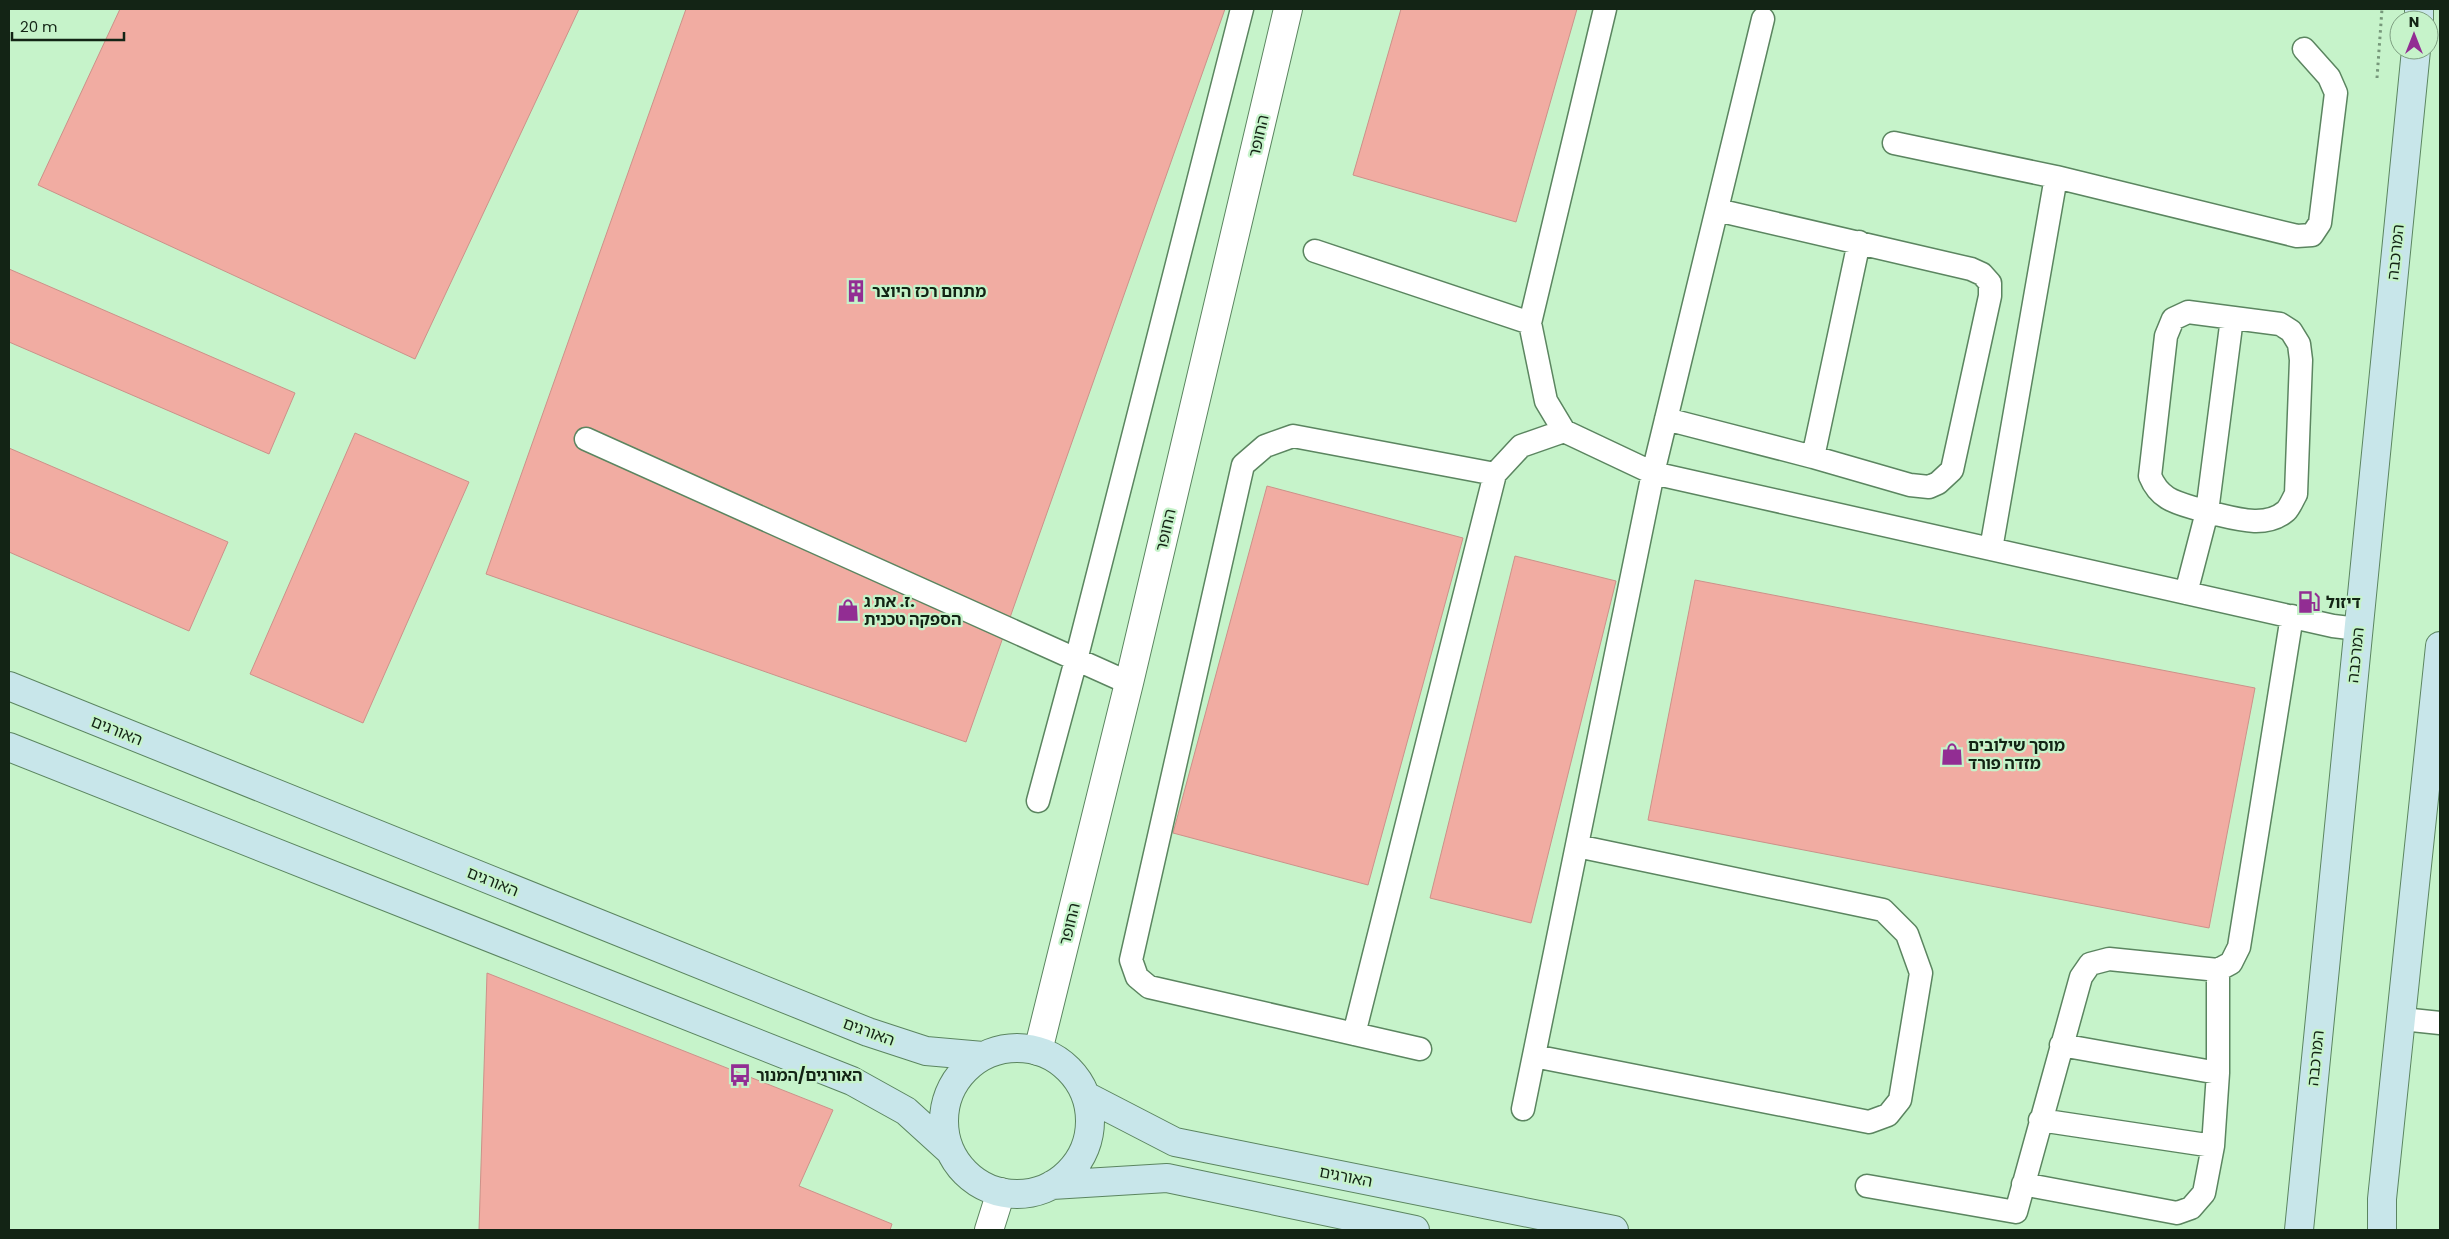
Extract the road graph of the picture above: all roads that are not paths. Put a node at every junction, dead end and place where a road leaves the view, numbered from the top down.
1 (1242, 9) edge
2 (1288, 9) edge
3 (1605, 9) edge
4 (1763, 20) dead end
5 (2304, 49) dead end
6 (2415, 60) edge
7 (1894, 143) dead end
8 (2056, 177) junction
9 (1717, 210) junction
10 (1859, 242) junction
11 (1316, 251) dead end
12 (2232, 318) junction
13 (1530, 323) junction
14 (1666, 420) junction
15 (1564, 431) junction
16 (586, 439) dead end
17 (1813, 457) junction
18 (1653, 473) junction
19 (1495, 474) junction
20 (2207, 512) junction
21 (1991, 549) junction
22 (2186, 593) junction
23 (2292, 616) junction
24 (2358, 629) junction
25 (2440, 646) edge
26 (1076, 660) junction
27 (1129, 684) junction
28 (9, 686) edge
29 (9, 748) edge
30 (1038, 801) dead end
31 (1577, 846) junction
32 (2218, 970) junction
33 (2402, 1020) junction
34 (2440, 1023) edge
35 (1354, 1034) junction
36 (2061, 1045) junction
37 (1420, 1049) dead end
38 (1038, 1050) junction
39 (983, 1056) junction
40 (1534, 1056) junction
41 (2218, 1073) junction
42 (1086, 1096) junction
43 (1523, 1109) dead end
44 (2040, 1120) junction
45 (2212, 1146) junction
46 (950, 1151) junction
47 (2022, 1184) junction
48 (1052, 1185) junction
49 (1867, 1186) dead end
50 (1001, 1192) junction
51 (2014, 1221) edge
52 (989, 1230) edge
53 (1415, 1230) edge
54 (1614, 1230) edge
55 (2298, 1230) edge
56 (2382, 1230) edge

1 - 26 lane
2 - 27 street, החופר
3 - 13 lane
4 - 9 lane
5 - 8 lane
6 - 24 street, המרכבה
7 - 8 lane
8 - 21 lane
9 - 10 lane
9 - 14 lane
10 - 17 lane
10 - 17 lane
11 - 13 lane
12 - 20 lane
12 - 20 lane
12 - 20 lane
13 - 15 lane
14 - 17 lane
14 - 18 lane
15 - 18 lane
15 - 19 lane
16 - 26 lane
18 - 21 lane
18 - 31 lane
19 - 35 lane
19 - 35 lane
20 - 22 lane
21 - 22 lane
22 - 23 lane
23 - 24 lane
23 - 32 lane
24 - 55 street, המרכבה
25 - 33 street
26 - 27 lane
26 - 30 lane
27 - 38 street, החופר
28 - 39 street, האורגים
29 - 46 street
31 - 40 lane
31 - 40 lane
32 - 36 lane
32 - 41 lane
33 - 34 lane
33 - 56 street
35 - 37 lane
36 - 41 lane
36 - 44 lane
38 - 39 street
38 - 42 street
39 - 46 street
40 - 43 lane
41 - 45 lane
42 - 48 street
42 - 54 street, האורגים
44 - 45 lane
44 - 47 lane
45 - 47 lane
46 - 50 street
47 - 51 lane
48 - 50 street
48 - 53 street
49 - 51 lane
50 - 52 street

